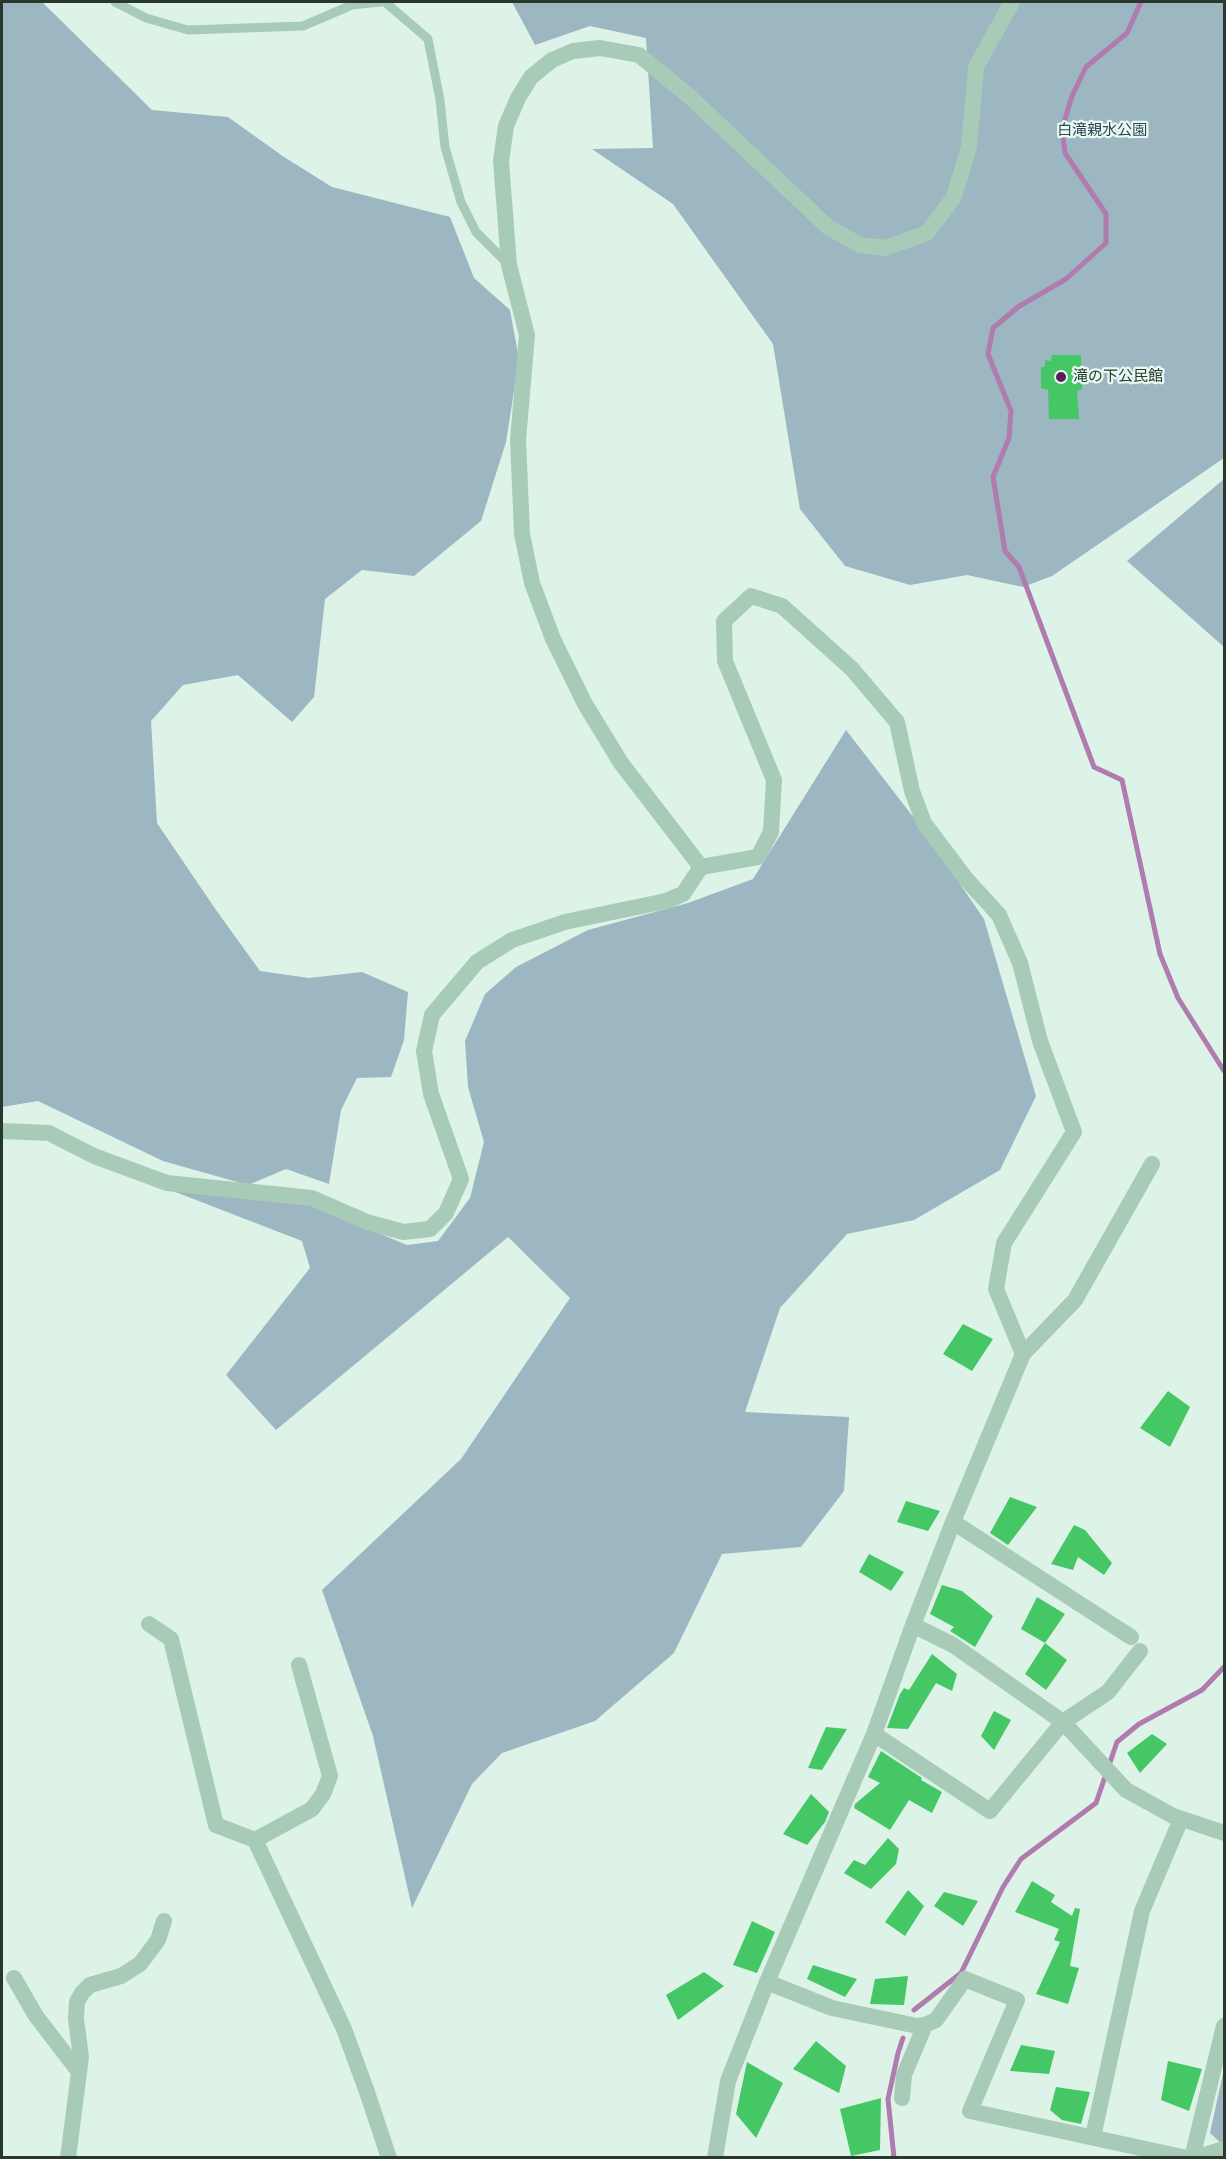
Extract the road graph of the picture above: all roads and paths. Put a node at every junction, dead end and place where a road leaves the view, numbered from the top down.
1 (115, 2) edge
2 (383, 2) edge
3 (1012, 2) edge
4 (509, 265) junction
5 (701, 867) junction
6 (2, 1131) edge
7 (1152, 1164) dead end
8 (1023, 1354) junction
9 (953, 1522) junction
10 (149, 1624) dead end
11 (913, 1624) junction
12 (298, 1665) dead end
13 (1063, 1722) junction
14 (874, 1734) junction
15 (1181, 1819) junction
16 (1224, 1833) edge
17 (255, 1840) junction
18 (164, 1922) dead end
19 (14, 1978) dead end
20 (767, 1982) junction
21 (925, 2025) junction
22 (1224, 2026) edge
23 (79, 2072) junction
24 (902, 2098) dead end
25 (1093, 2137) junction
26 (1224, 2149) edge
27 (68, 2157) edge
28 (389, 2157) edge
29 (714, 2157) edge
30 (1187, 2157) edge
31 (1193, 2157) edge

1 - 2 lane
2 - 4 lane
3 - 4 street
4 - 5 street
5 - 6 street
5 - 8 street
7 - 8 street
8 - 9 street
9 - 11 street
9 - 13 street
10 - 17 street
11 - 13 street
11 - 14 street
12 - 17 street
13 - 14 street
13 - 15 street
14 - 20 street
15 - 16 street
15 - 25 street
17 - 28 street
18 - 23 street
19 - 23 street
20 - 21 street
20 - 29 street
21 - 24 street
21 - 25 street
22 - 31 street
23 - 27 street
25 - 30 street
26 - 31 street

